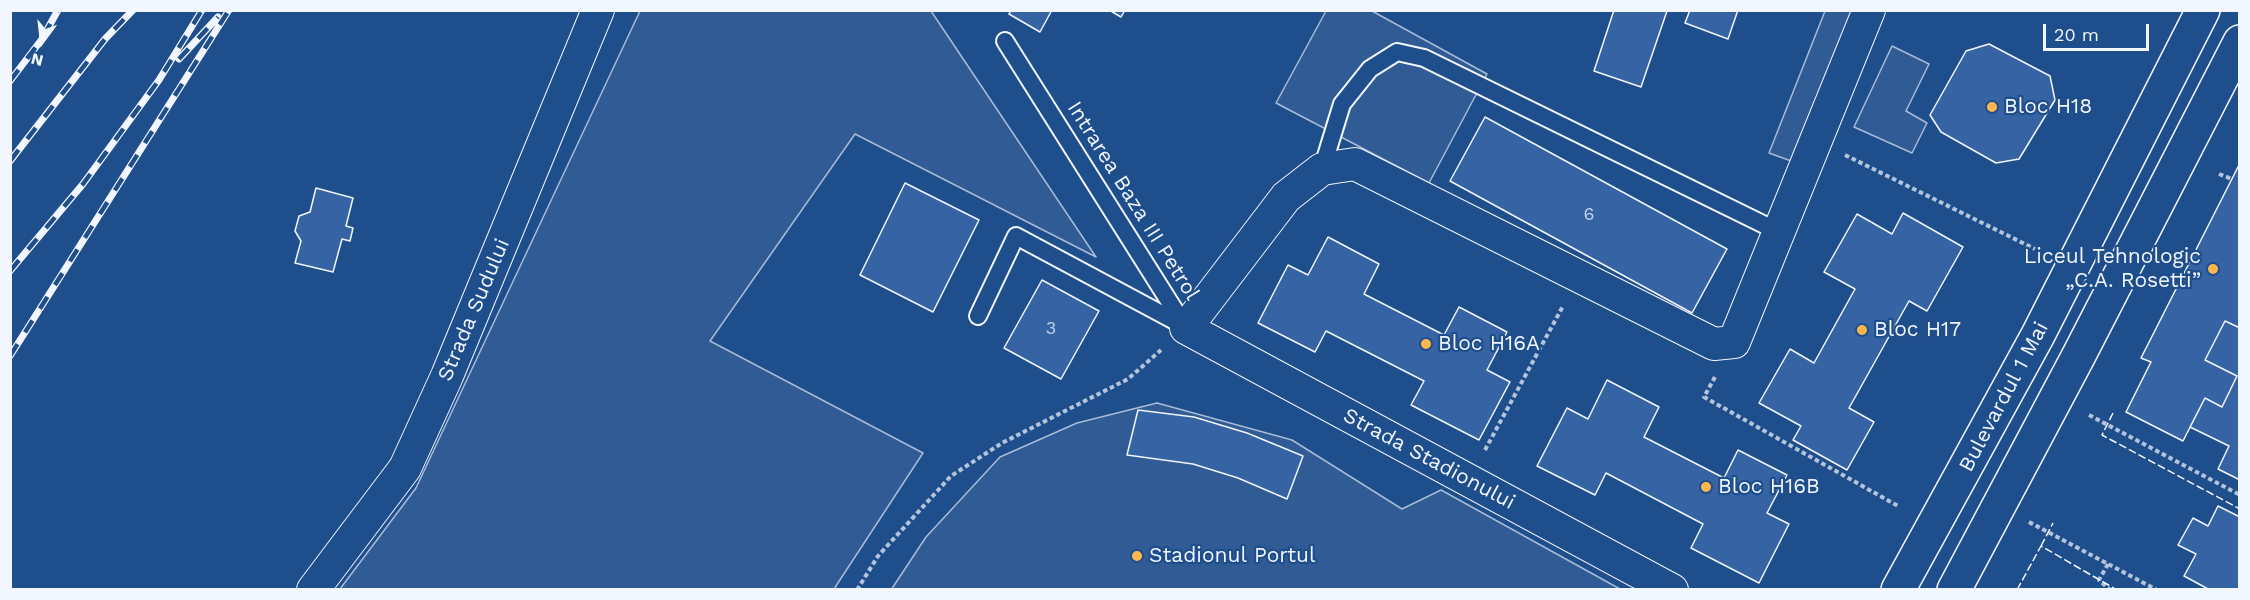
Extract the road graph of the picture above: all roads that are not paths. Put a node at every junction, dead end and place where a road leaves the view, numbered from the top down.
1 (598, 10) edge
2 (1869, 10) edge
3 (2203, 10) edge
4 (1005, 41) dead end
5 (2240, 42) edge
6 (1322, 169) junction
7 (1779, 232) junction
8 (978, 316) dead end
9 (1186, 328) junction
10 (313, 590) edge
11 (1672, 590) edge
12 (1898, 590) edge
13 (1954, 590) edge

1 - 10 street, Strada Sudului
2 - 7 street
3 - 12 main road, Bulevardul 1 Mai
4 - 9 lane, Intrarea Baza III Petrol
5 - 13 main road
6 - 7 lane
6 - 7 street
6 - 9 street
8 - 9 lane
9 - 11 street, Strada Stadionului

